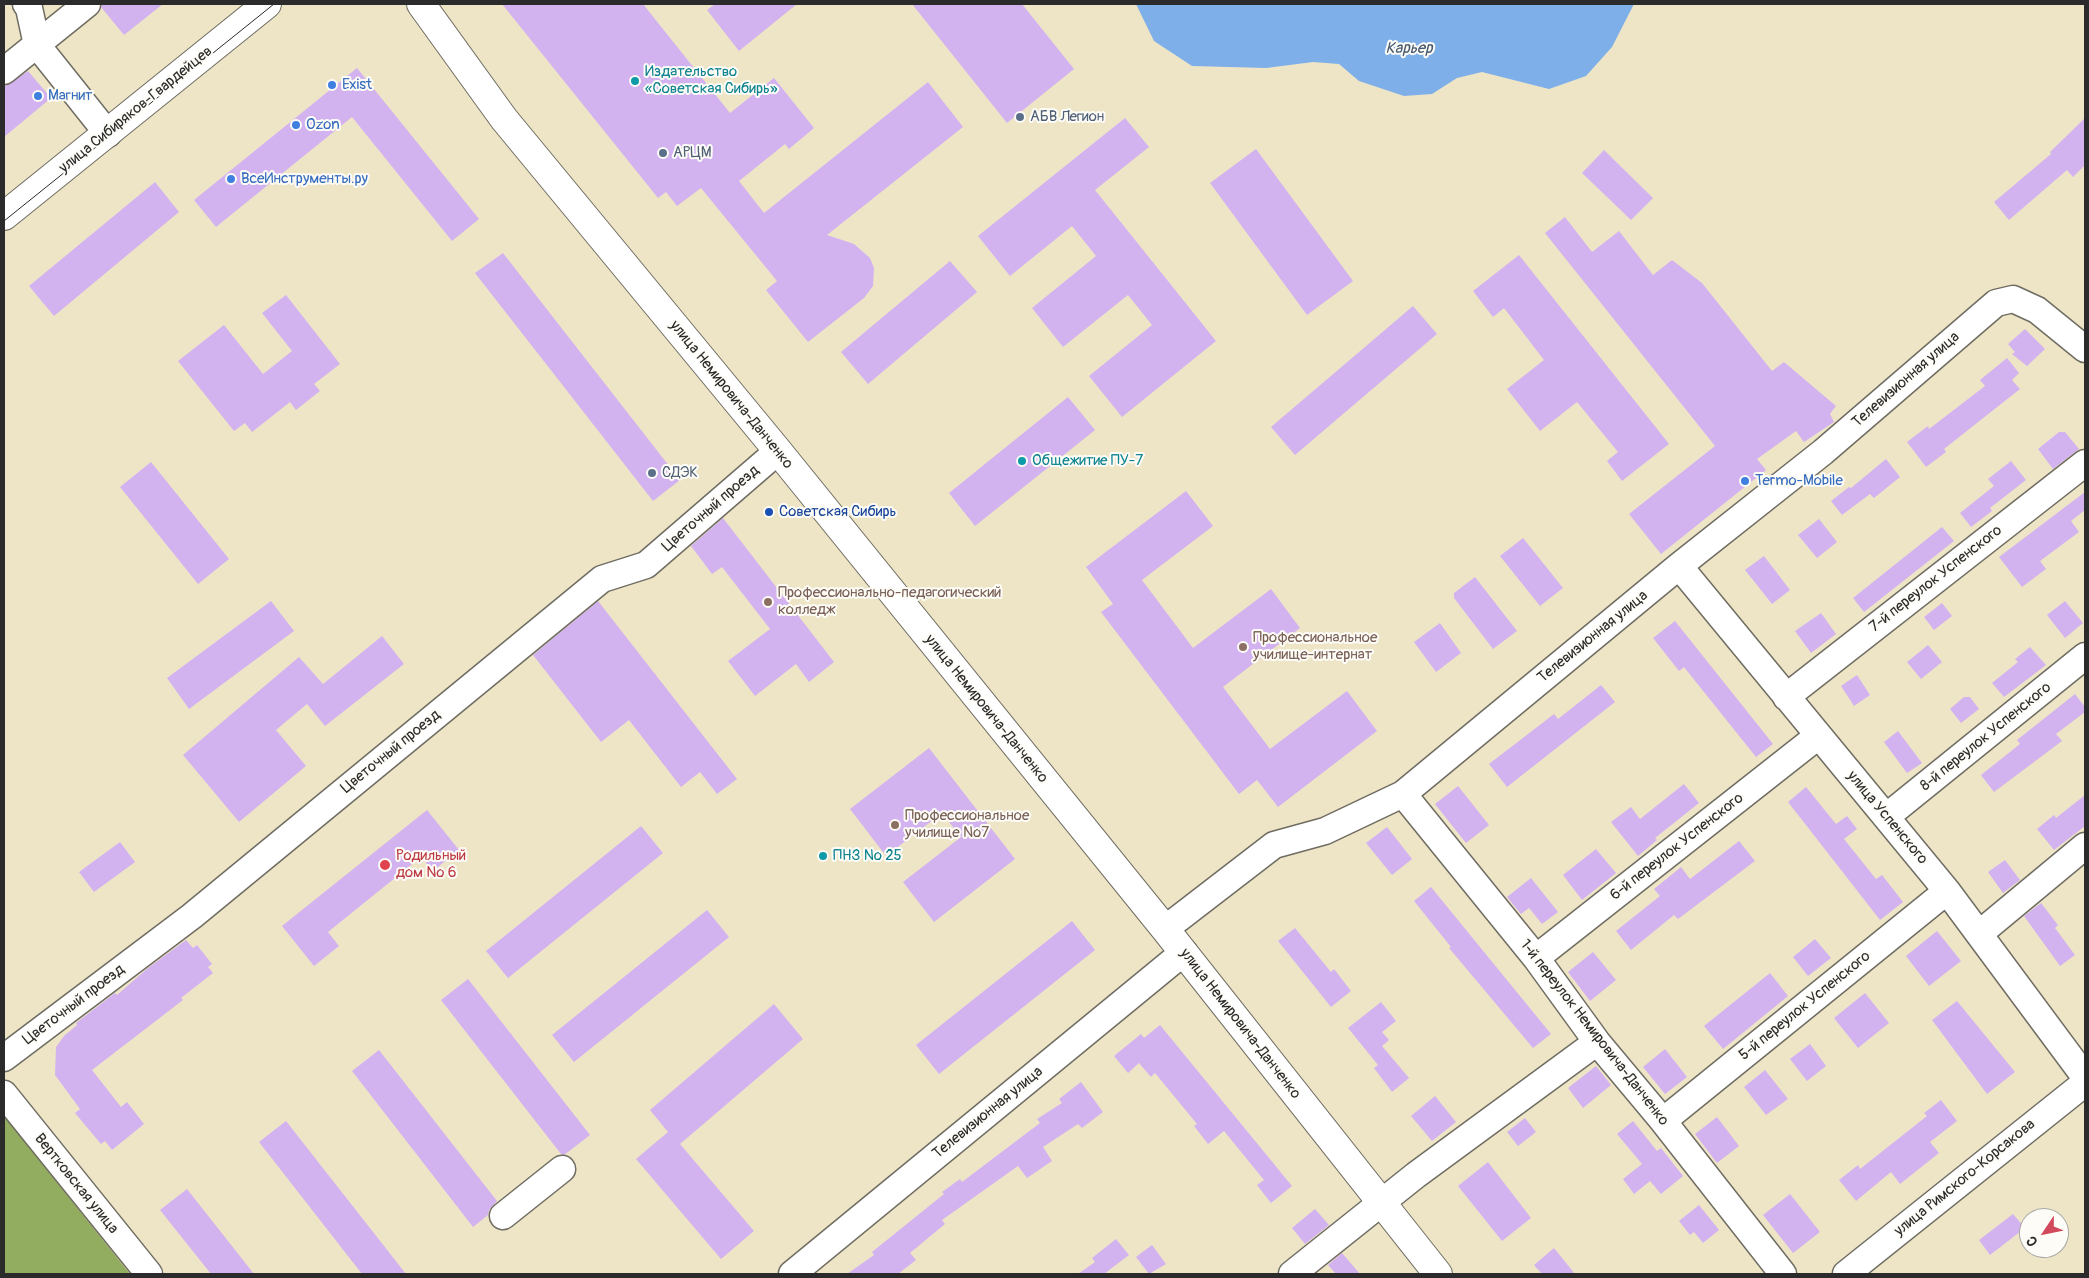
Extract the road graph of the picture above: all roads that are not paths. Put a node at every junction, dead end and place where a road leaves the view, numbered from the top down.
1 (26, 4) edge
2 (87, 4) edge
3 (267, 4) edge
4 (421, 4) edge
5 (37, 46) junction
6 (4, 71) edge
7 (108, 134) junction
8 (4, 216) edge
9 (2085, 349) edge
10 (778, 451) junction
11 (2085, 463) edge
12 (1679, 566) junction
13 (2085, 656) edge
14 (1786, 697) junction
15 (1818, 736) junction
16 (1402, 794) junction
17 (1886, 817) junction
18 (2085, 846) edge
19 (1947, 891) junction
20 (1165, 929) junction
21 (1979, 934) junction
22 (1184, 952) junction
23 (1536, 958) junction
24 (1597, 1042) junction
25 (4, 1058) edge
26 (2085, 1077) edge
27 (2085, 1082) edge
28 (4, 1094) edge
29 (1663, 1121) junction
30 (562, 1169) dead end
31 (1381, 1204) junction
32 (503, 1216) dead end
33 (148, 1274) edge
34 (792, 1274) edge
35 (1292, 1274) edge
36 (1438, 1274) edge
37 (1783, 1274) edge
38 (1846, 1274) edge

1 - 5 street
2 - 5 street
3 - 7 main road, улица Сибиряков-Гвардейцев
4 - 10 main road, улица Немировича-Данченко
5 - 6 street
5 - 7 street
7 - 8 main road, улица Сибиряков-Гвардейцев
9 - 12 street, Телевизионная улица
10 - 20 main road, улица Немировича-Данченко
10 - 25 street, Цветочный проезд
11 - 14 street, 7-й переулок Успенского
12 - 14 street, улица Успенского
12 - 16 street, Телевизионная улица
13 - 17 street, 8-й переулок Успенского
14 - 15 street, улица Успенского
15 - 17 street, улица Успенского
15 - 23 street, 6-й переулок Успенского
16 - 20 street, Телевизионная улица
16 - 23 street, 1-й переулок Немировича-Данченко
17 - 19 street, улица Успенского
18 - 21 street
19 - 21 street, улица Успенского
19 - 29 street, 5-й переулок Успенского
20 - 22 main road, улица Немировича-Данченко
21 - 26 street, улица Успенского
22 - 31 main road, улица Немировича-Данченко
22 - 34 street, Телевизионная улица
23 - 24 street, 1-й переулок Немировича-Данченко
24 - 29 street, 1-й переулок Немировича-Данченко
24 - 31 street
27 - 38 street, улица Римского-Корсакова
28 - 33 street, Вертковская улица
29 - 37 street, 1-й переулок Немировича-Данченко
30 - 32 street
31 - 35 street
31 - 36 main road, улица Немировича-Данченко

